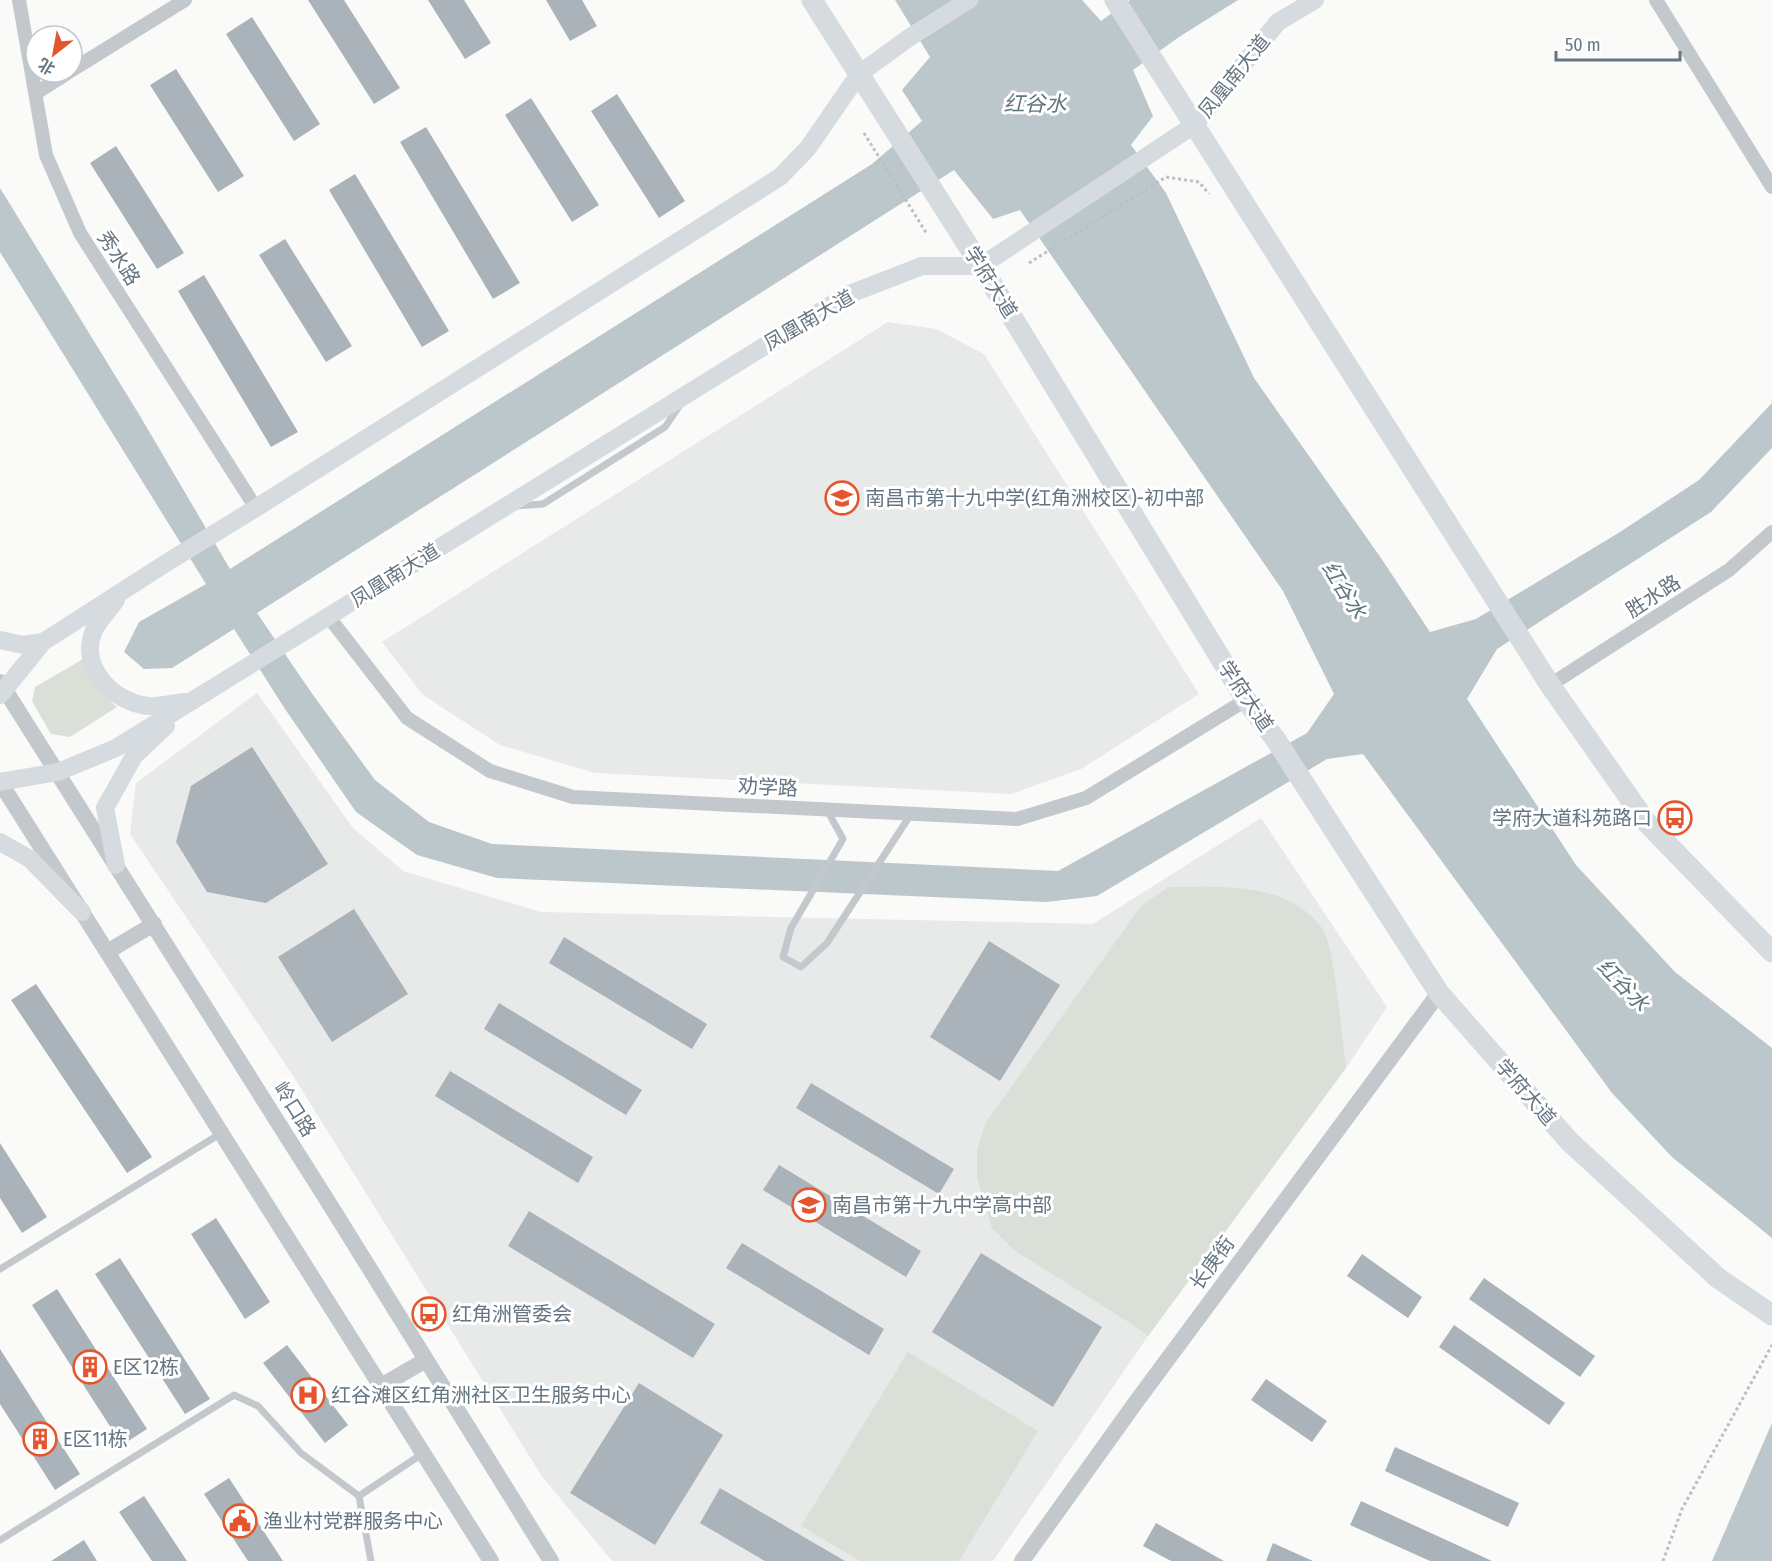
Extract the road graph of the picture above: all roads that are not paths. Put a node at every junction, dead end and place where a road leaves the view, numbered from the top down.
1 (19, 0) edge
2 (185, 0) edge
3 (812, 0) edge
4 (969, 0) edge
5 (1115, 0) edge
6 (1315, 0) edge
7 (1656, 0) edge
8 (84, 63) edge
9 (859, 74) junction
10 (50, 84) edge
11 (36, 93) junction
12 (1194, 125) junction
13 (1772, 187) edge
14 (981, 266) junction
15 (256, 508) junction
16 (1772, 532) edge
17 (120, 594) junction
18 (328, 616) junction
19 (0, 640) edge
20 (43, 642) junction
21 (1550, 685) junction
22 (2, 689) edge
23 (1246, 700) junction
24 (191, 701) junction
25 (58, 772) junction
26 (0, 782) edge
27 (827, 810) junction
28 (907, 819) junction
29 (0, 842) edge
30 (116, 865) junction
31 (82, 912) junction
32 (154, 924) junction
33 (107, 952) junction
34 (1772, 952) edge
35 (1439, 993) junction
36 (221, 1133) junction
37 (0, 1269) edge
38 (1772, 1316) edge
39 (426, 1360) junction
40 (381, 1386) junction
41 (423, 1454) junction
42 (359, 1496) junction
43 (0, 1540) edge
44 (371, 1561) edge
45 (491, 1561) edge
46 (551, 1561) edge
47 (1022, 1561) edge

1 - 11 street, 秀水路
2 - 8 street
3 - 9 main road, 学府大道
4 - 9 main road
5 - 12 main road
6 - 12 main road, 凤凰南大道
7 - 13 street
9 - 14 main road, 学府大道
9 - 15 main road
10 - 11 street
11 - 15 street, 秀水路
12 - 14 main road, 凤凰南大道
12 - 21 main road
14 - 18 main road, 凤凰南大道
14 - 23 main road, 学府大道
15 - 17 main road
16 - 21 street, 胜水路
17 - 20 main road
17 - 24 main road
18 - 24 main road, 凤凰南大道
18 - 27 street, 劝学路
19 - 20 main road
20 - 22 main road
21 - 34 main road
22 - 25 street, 岭口路
23 - 28 street, 劝学路
23 - 35 main road, 学府大道
24 - 25 main road
24 - 30 main road
25 - 26 main road
25 - 30 street, 岭口路
26 - 31 street
27 - 28 street, 劝学路
27 - 28 lane
29 - 31 main road
30 - 32 street, 岭口路
31 - 33 street
32 - 33 street
32 - 39 street, 岭口路
33 - 36 street
35 - 38 main road, 学府大道
35 - 47 street, 长庚街
36 - 37 lane
36 - 40 street
39 - 40 street
39 - 46 street, 岭口路
40 - 41 street
41 - 42 lane
41 - 45 street
42 - 43 lane
42 - 44 lane

